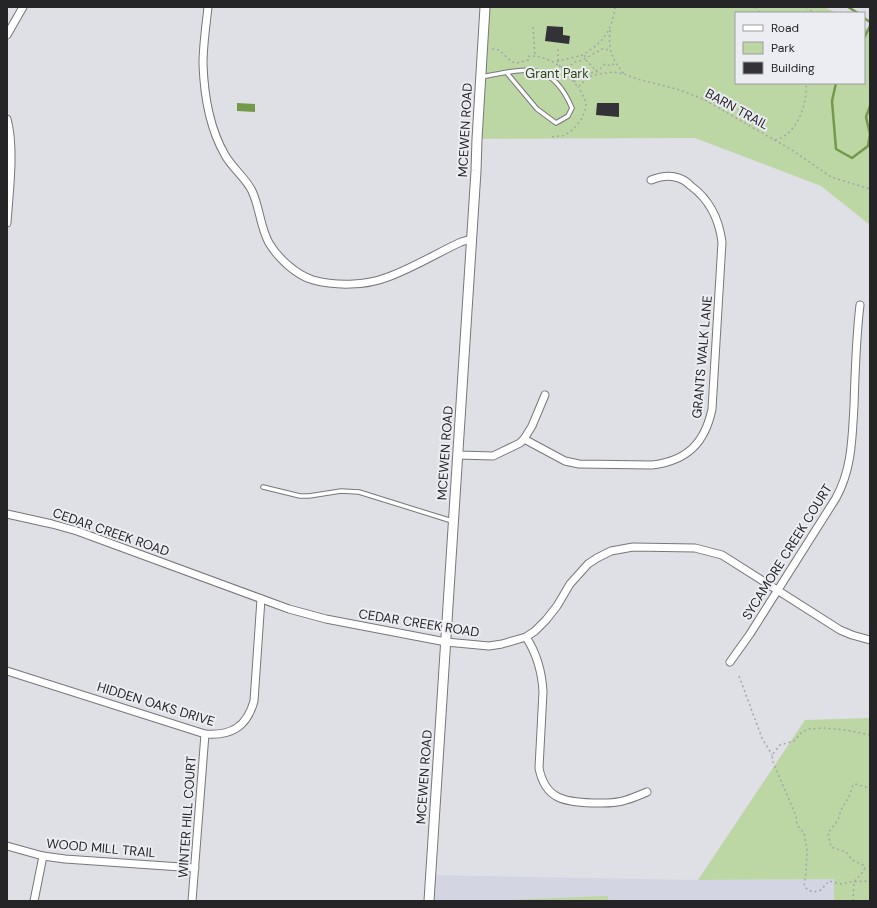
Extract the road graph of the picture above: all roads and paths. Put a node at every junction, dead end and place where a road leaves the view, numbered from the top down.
1 (23, 7) edge
2 (208, 7) edge
3 (485, 7) edge
4 (615, 7) edge
5 (533, 27) dead end
6 (610, 28) junction
7 (7, 35) edge
8 (492, 49) dead end
9 (558, 49) dead end
10 (610, 50) junction
11 (584, 54) junction
12 (535, 56) junction
13 (585, 58) junction
14 (558, 60) junction
15 (616, 63) junction
16 (560, 66) junction
17 (596, 70) junction
18 (507, 73) junction
19 (599, 74) junction
20 (624, 74) junction
21 (480, 77) junction
22 (574, 82) junction
23 (806, 84) edge
24 (578, 87) junction
25 (7, 119) edge
26 (552, 137) dead end
27 (775, 140) junction
28 (651, 180) dead end
29 (870, 189) edge
30 (7, 223) edge
31 (471, 239) junction
32 (860, 305) dead end
33 (545, 396) dead end
34 (524, 439) junction
35 (458, 455) junction
36 (263, 487) dead end
37 (7, 514) edge
38 (454, 522) junction
39 (778, 590) junction
40 (262, 599) junction
41 (526, 638) junction
42 (870, 640) edge
43 (446, 642) junction
44 (730, 662) dead end
45 (7, 671) edge
46 (739, 676) dead end
47 (205, 734) junction
48 (870, 735) edge
49 (772, 755) junction
50 (870, 788) edge
51 (647, 792) dead end
52 (7, 846) edge
53 (43, 856) junction
54 (195, 868) junction
55 (854, 882) junction
56 (870, 882) edge
57 (34, 901) edge
58 (192, 901) edge
59 (429, 901) edge
60 (853, 901) edge

1 - 7 street
2 - 31 street
3 - 21 street, MCEWEN ROAD
4 - 6 path
5 - 12 path
6 - 10 path
6 - 11 path
8 - 12 path
9 - 14 path
10 - 13 path
10 - 15 path
11 - 13 path
11 - 14 path
12 - 16 path
13 - 16 path
13 - 17 path
14 - 16 path
15 - 17 path
15 - 20 path
16 - 22 path
17 - 19 path
17 - 22 path
18 - 18 lane
18 - 21 lane
19 - 20 path, BARN TRAIL
19 - 24 path
20 - 27 path, BARN TRAIL
21 - 31 street, MCEWEN ROAD
22 - 24 path
23 - 27 path
24 - 26 path
25 - 30 street
27 - 29 path, BARN TRAIL
28 - 34 street, GRANTS WALK LANE
31 - 35 street, MCEWEN ROAD
32 - 39 street, SYCAMORE CREEK COURT
33 - 34 street
34 - 35 street
35 - 38 street, MCEWEN ROAD
36 - 38 lane
37 - 40 street, CEDAR CREEK ROAD
38 - 43 street, MCEWEN ROAD
39 - 41 street, CEDAR CREEK ROAD
39 - 42 street, CEDAR CREEK ROAD
39 - 44 street, SYCAMORE CREEK COURT
40 - 43 street, CEDAR CREEK ROAD
40 - 47 street, HIDDEN OAKS DRIVE
41 - 43 street, CEDAR CREEK ROAD
41 - 51 street
43 - 59 street, MCEWEN ROAD
45 - 47 street, HIDDEN OAKS DRIVE
46 - 49 path
47 - 54 street, WINTER HILL COURT
48 - 49 path
49 - 55 path
50 - 55 path
52 - 53 street, WOOD MILL TRAIL
53 - 54 street, WOOD MILL TRAIL
53 - 57 street
54 - 58 street, WINTER HILL COURT
55 - 56 path
55 - 60 path

